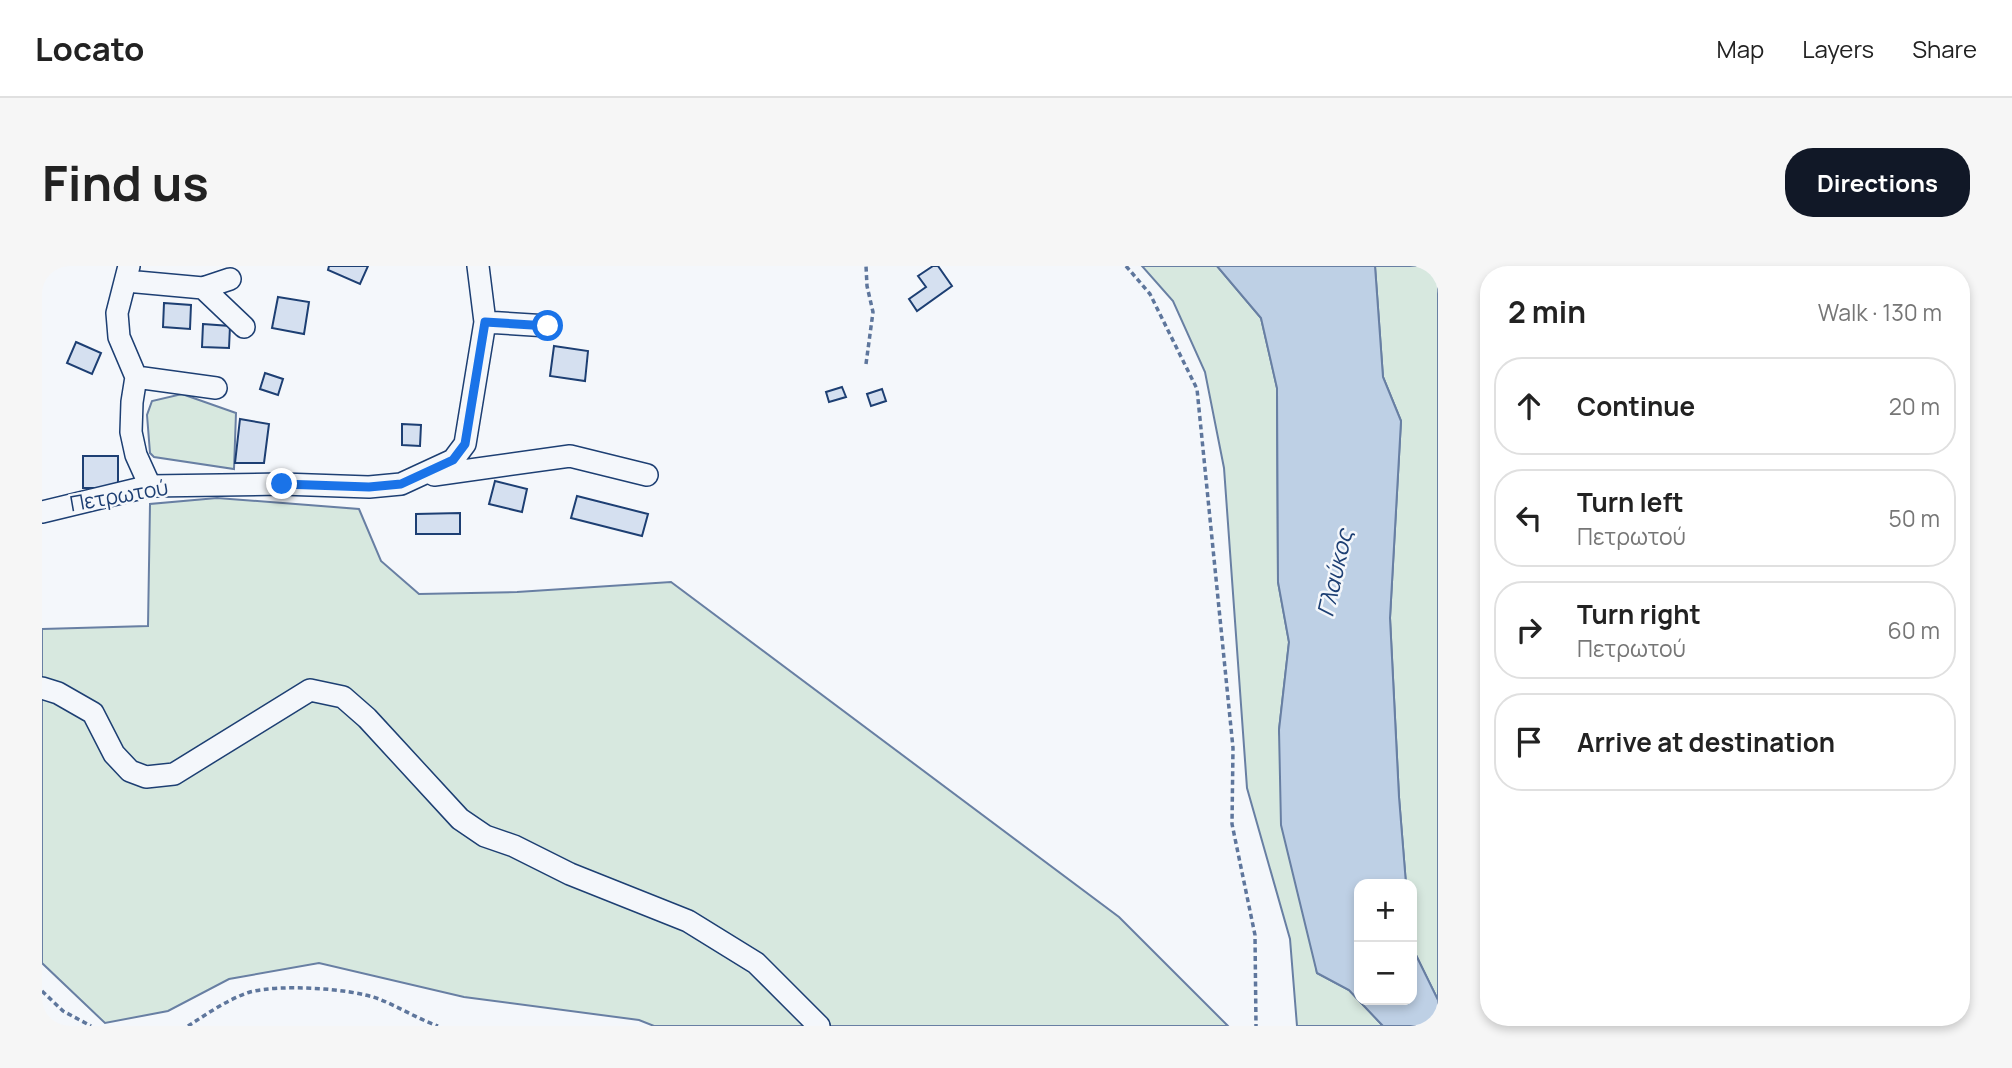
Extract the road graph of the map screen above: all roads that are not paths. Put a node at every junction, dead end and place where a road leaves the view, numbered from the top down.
1 (478, 266) edge
2 (128, 273) edge
3 (230, 279) dead end
4 (203, 288) junction
5 (485, 322) junction
6 (548, 326) dead end
7 (244, 327) dead end
8 (136, 377) junction
9 (216, 388) dead end
10 (647, 475) dead end
11 (421, 476) junction
12 (150, 486) junction
13 (42, 512) edge
14 (42, 688) edge
15 (819, 1026) edge

1 - 5 street, Πετρωτού
2 - 4 street
2 - 8 street
3 - 4 street
4 - 7 street
5 - 6 street
5 - 11 street, Πετρωτού
8 - 9 street
8 - 12 street
10 - 11 street
11 - 12 street, Πετρωτού
12 - 13 street, Πετρωτού
14 - 15 street

